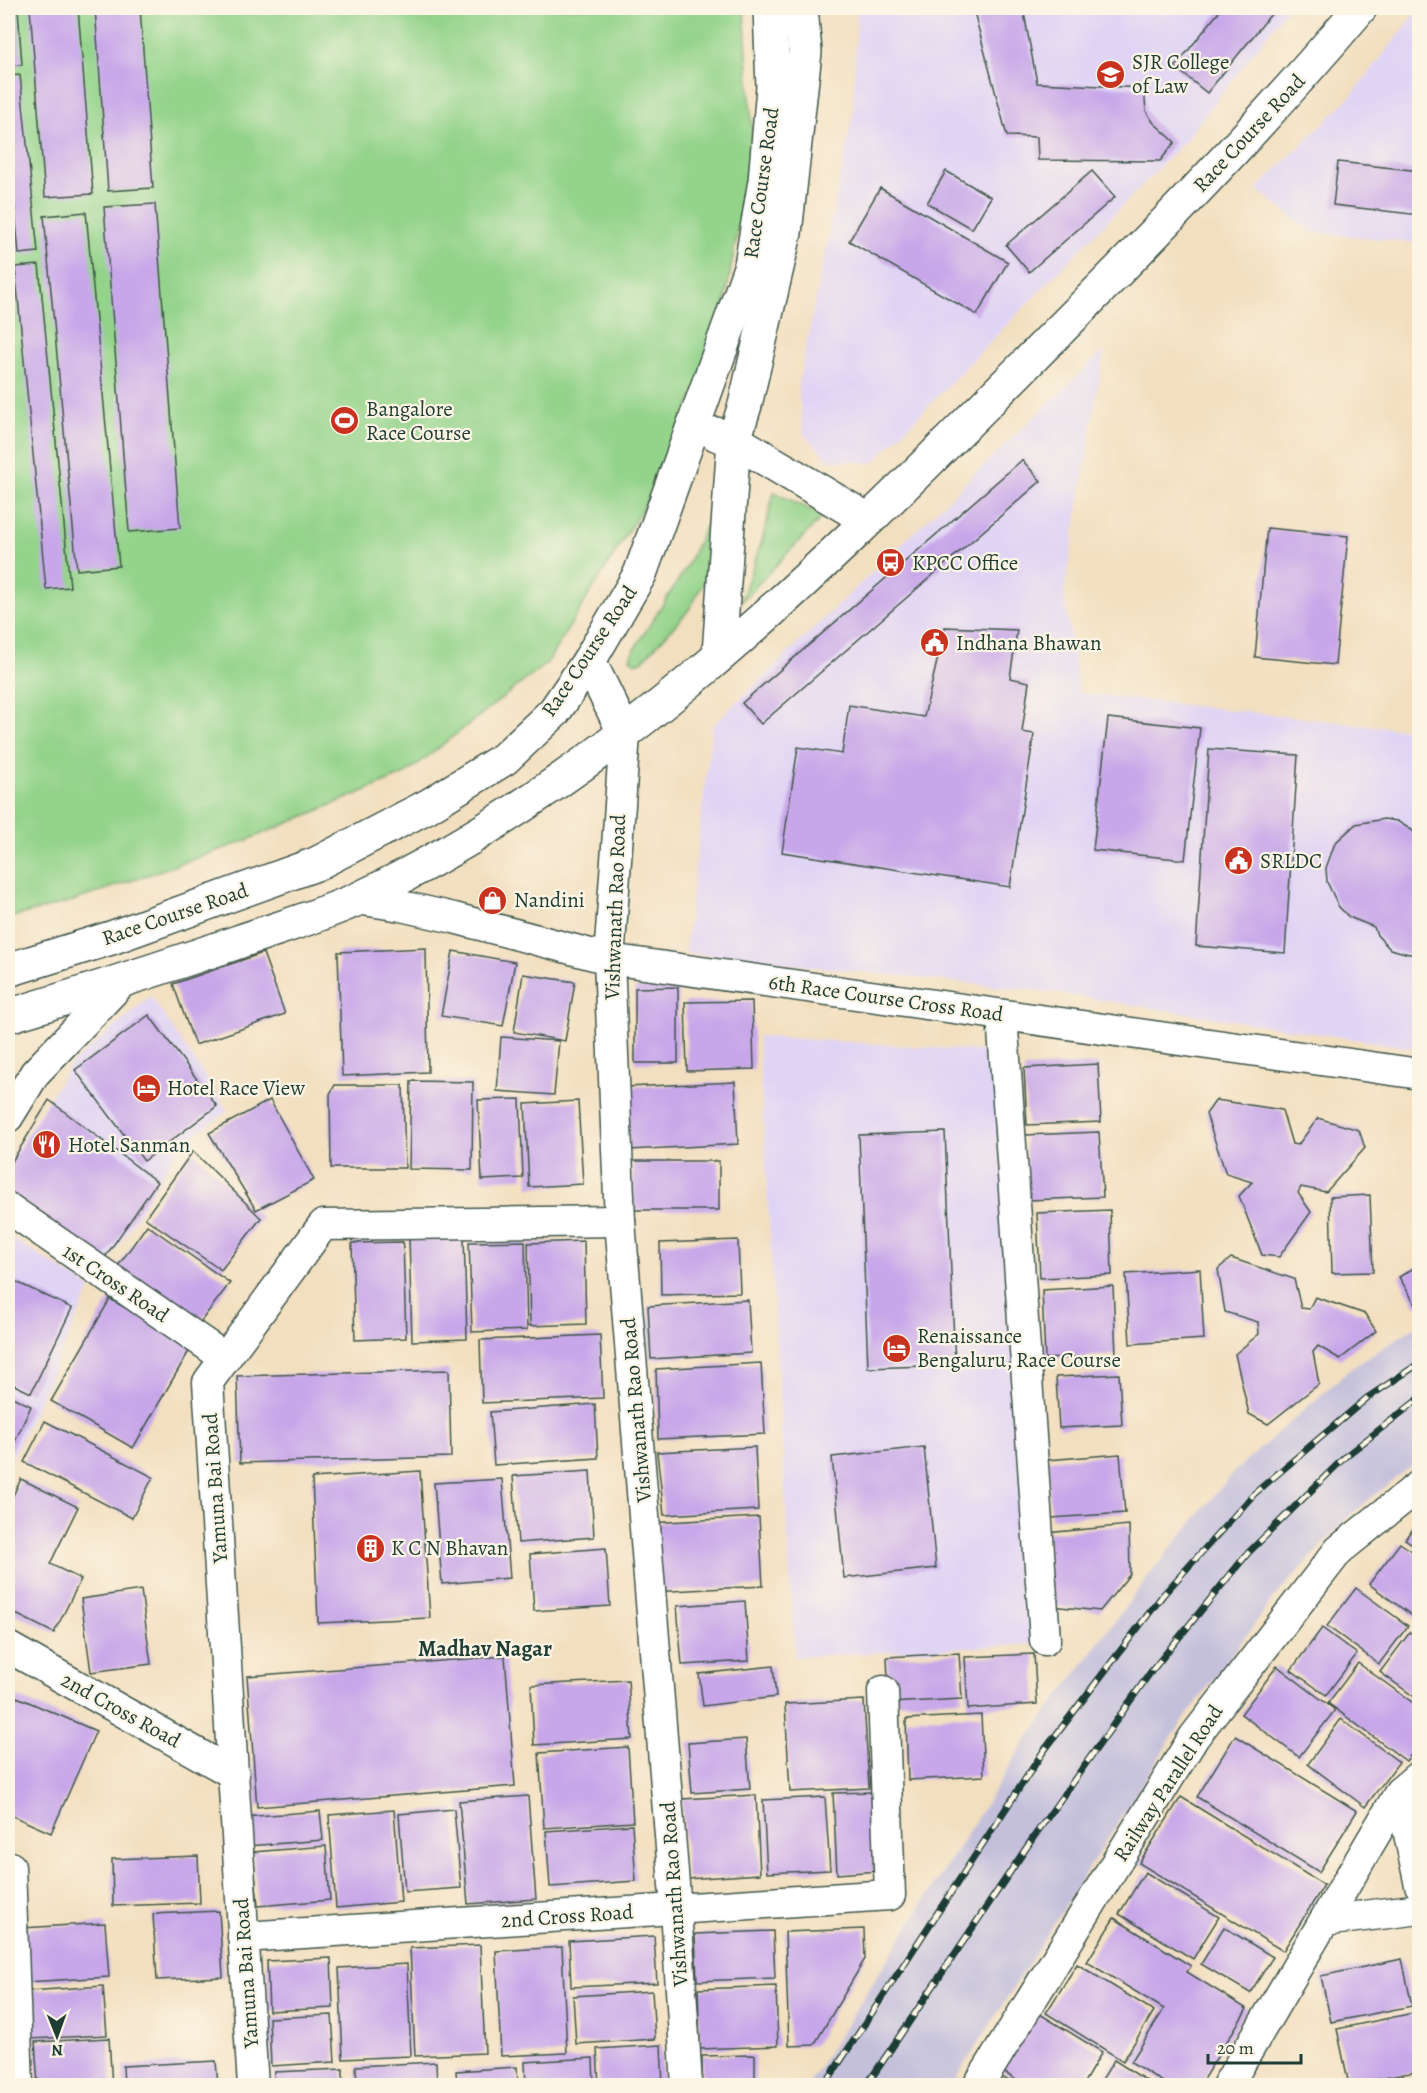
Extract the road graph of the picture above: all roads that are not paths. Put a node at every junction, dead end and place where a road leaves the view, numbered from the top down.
1 (770, 8) edge
2 (801, 8) edge
3 (1360, 8) edge
4 (694, 427) junction
5 (734, 440) junction
6 (868, 520) junction
7 (719, 654) junction
8 (589, 661) junction
9 (625, 734) junction
10 (357, 899) junction
11 (609, 959) junction
12 (8, 970) edge
13 (122, 982) junction
14 (1002, 1015) junction
15 (8, 1016) edge
16 (1419, 1074) edge
17 (8, 1117) edge
18 (8, 1208) edge
19 (620, 1221) junction
20 (224, 1357) junction
21 (1419, 1485) edge
22 (1045, 1641) dead end
23 (8, 1647) edge
24 (883, 1691) dead end
25 (234, 1773) junction
26 (1410, 1784) edge
27 (8, 1866) edge
28 (1419, 1885) edge
29 (676, 1909) junction
30 (1419, 1909) edge
31 (1324, 1921) junction
32 (243, 1937) junction
33 (18, 2085) edge
34 (253, 2085) edge
35 (687, 2085) edge
36 (978, 2085) edge
37 (1227, 2085) edge

1 - 4 main road, Race Course Road
2 - 5 main road, Race Course Road
3 - 6 main road, Race Course Road
4 - 5 main road
4 - 8 main road, Race Course Road
5 - 6 main road
5 - 7 main road, Race Course Road
6 - 7 main road, Race Course Road
7 - 9 main road, Race Course Road
8 - 9 main road
8 - 12 main road, Race Course Road
9 - 10 main road, Race Course Road
9 - 11 street, Vishwanath Rao Road
10 - 11 street, 6th Race Course Cross Road
10 - 13 main road, Race Course Road
11 - 14 street, 6th Race Course Cross Road
11 - 19 street, Vishwanath Rao Road
13 - 15 main road, Race Course Road
13 - 17 street
14 - 16 street, 6th Race Course Cross Road
14 - 22 street
18 - 20 street, 1st Cross Road
19 - 20 street, Yamuna Bai Road
19 - 29 street, Vishwanath Rao Road
20 - 25 street, Yamuna Bai Road
21 - 36 street, Railway Parallel Road
23 - 25 street, 2nd Cross Road
24 - 29 street, 2nd Cross Road
25 - 32 street, Yamuna Bai Road
26 - 28 street
26 - 31 street
27 - 33 street
29 - 32 street, 2nd Cross Road
29 - 35 street, Vishwanath Rao Road
30 - 31 street
31 - 37 street
32 - 34 street, Yamuna Bai Road

